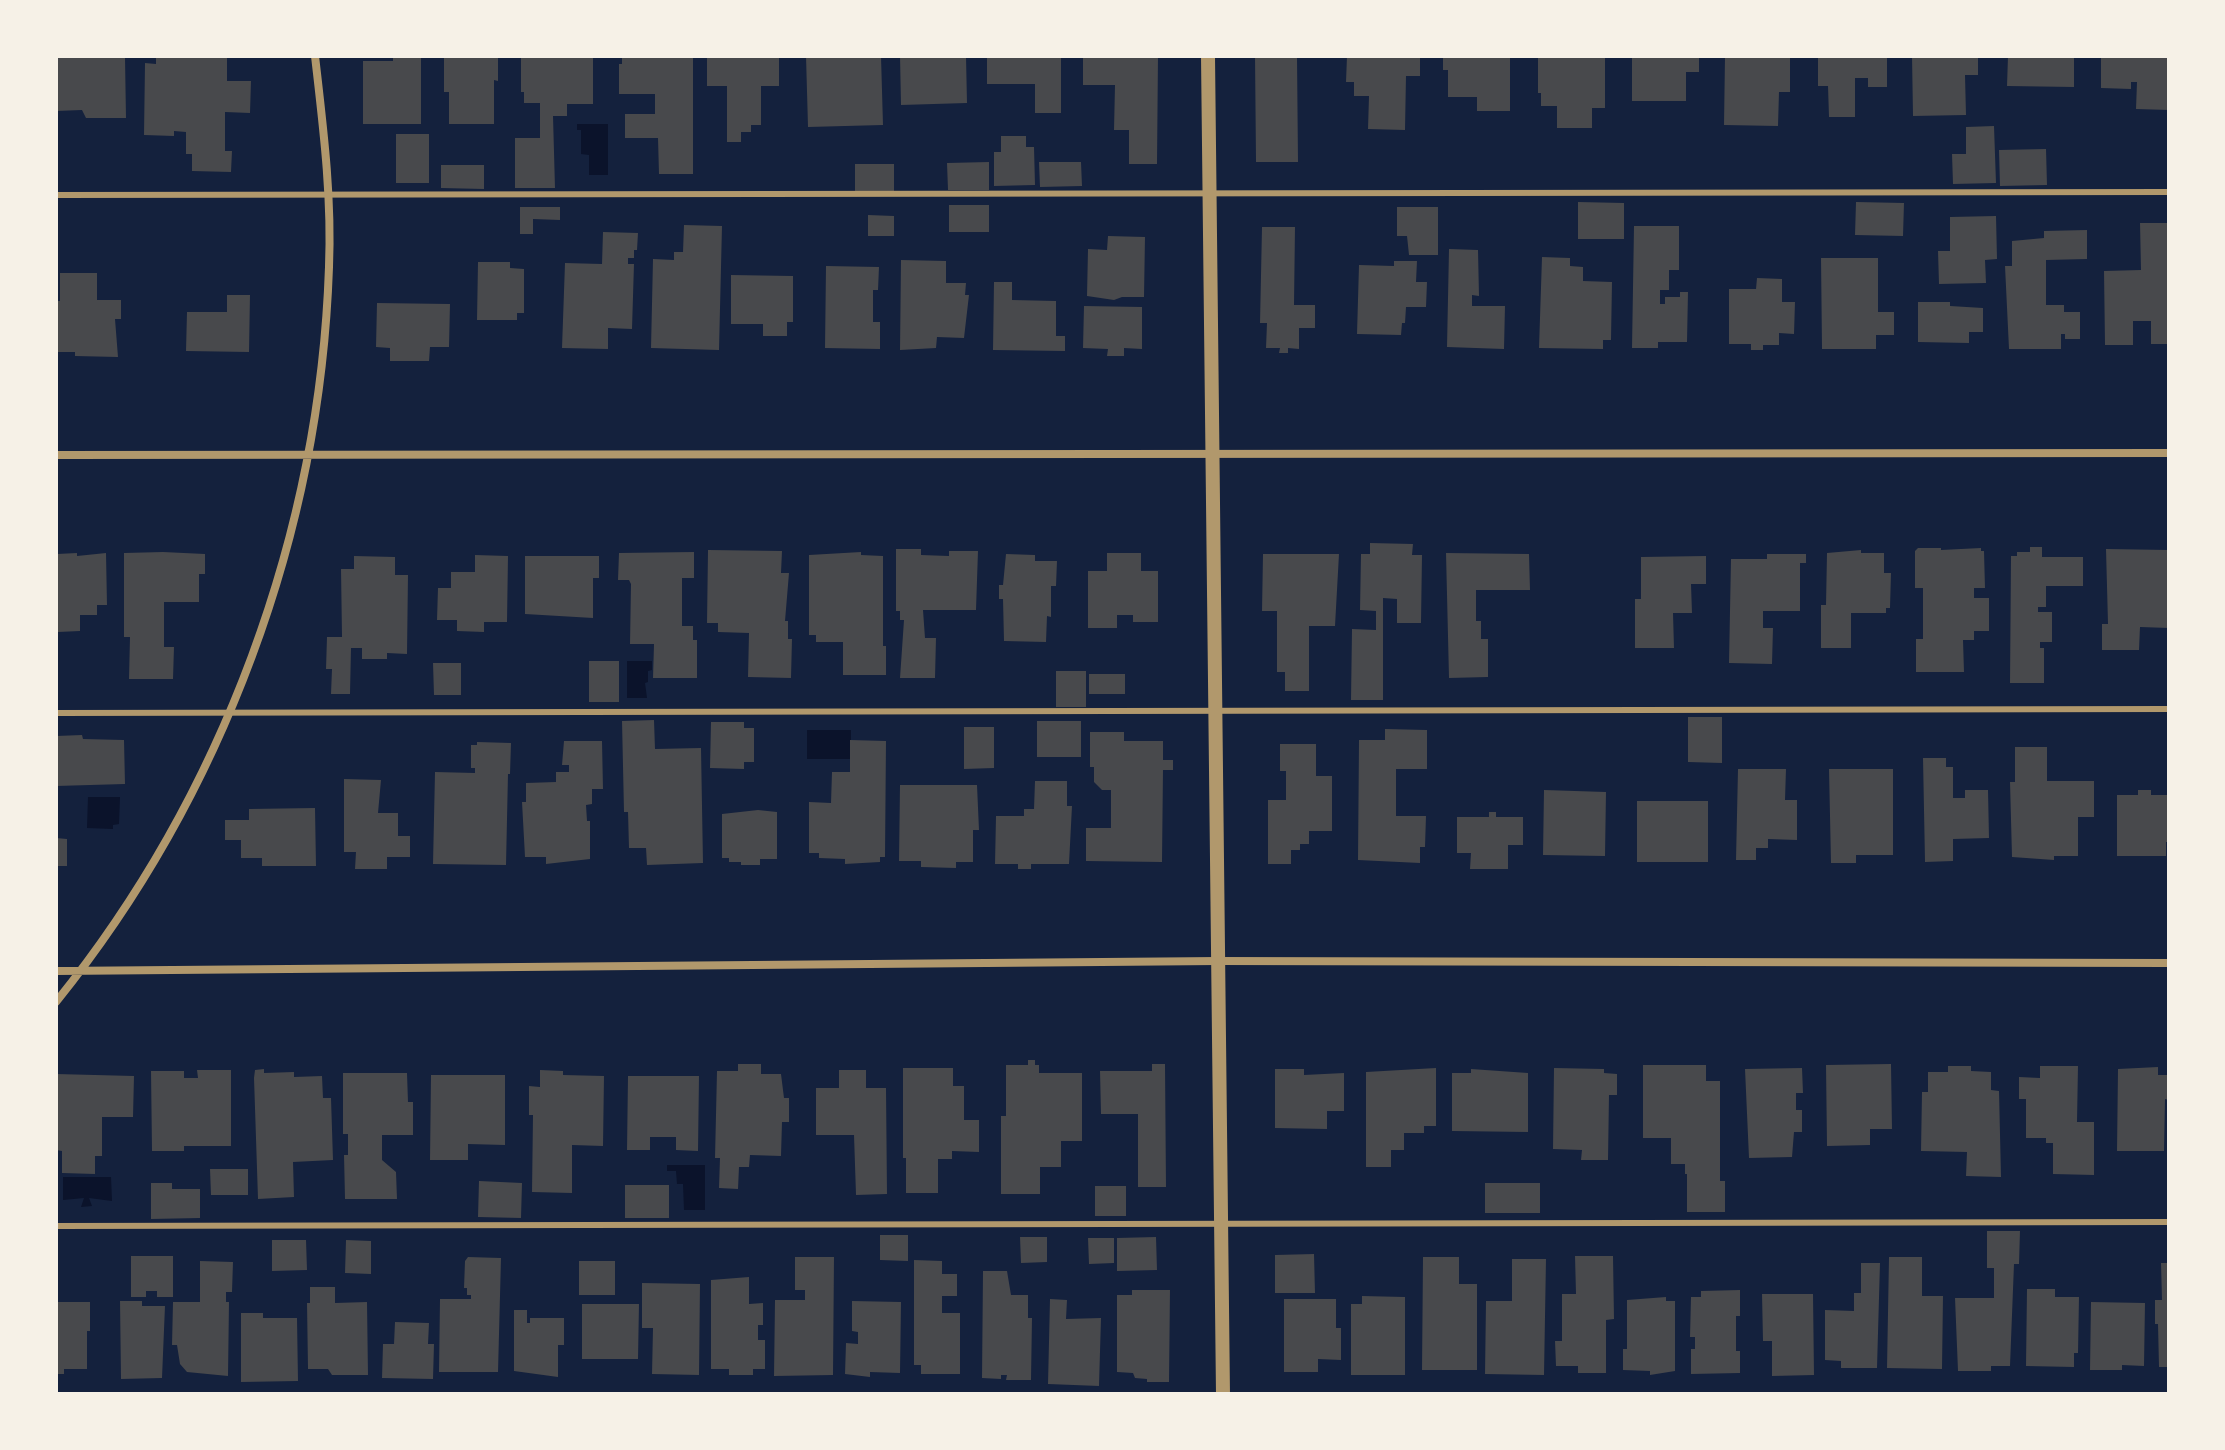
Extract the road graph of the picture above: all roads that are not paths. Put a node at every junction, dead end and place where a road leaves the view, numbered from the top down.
1 (315, 56) edge
2 (1208, 56) edge
3 (1208, 191) junction
4 (2169, 192) edge
5 (56, 195) edge
6 (329, 195) junction
7 (1211, 453) junction
8 (2169, 453) edge
9 (56, 455) edge
10 (307, 455) junction
11 (2169, 709) edge
12 (1217, 711) junction
13 (56, 713) edge
14 (230, 713) junction
15 (1218, 961) junction
16 (2169, 963) edge
17 (56, 971) edge
18 (81, 971) junction
19 (56, 1002) edge
20 (2169, 1222) edge
21 (1221, 1225) junction
22 (56, 1226) edge
23 (1223, 1394) edge

1 - 6 street
2 - 3 street
3 - 4 lane
3 - 6 lane
3 - 7 street
5 - 6 lane
6 - 10 street
7 - 8 street
7 - 10 street
7 - 12 street
9 - 10 street
10 - 14 street
11 - 12 lane
12 - 14 lane
12 - 15 street
13 - 14 lane
14 - 18 street
15 - 16 street
15 - 18 street
15 - 21 street
17 - 18 street
18 - 19 street
20 - 21 lane
21 - 22 lane
21 - 23 street

